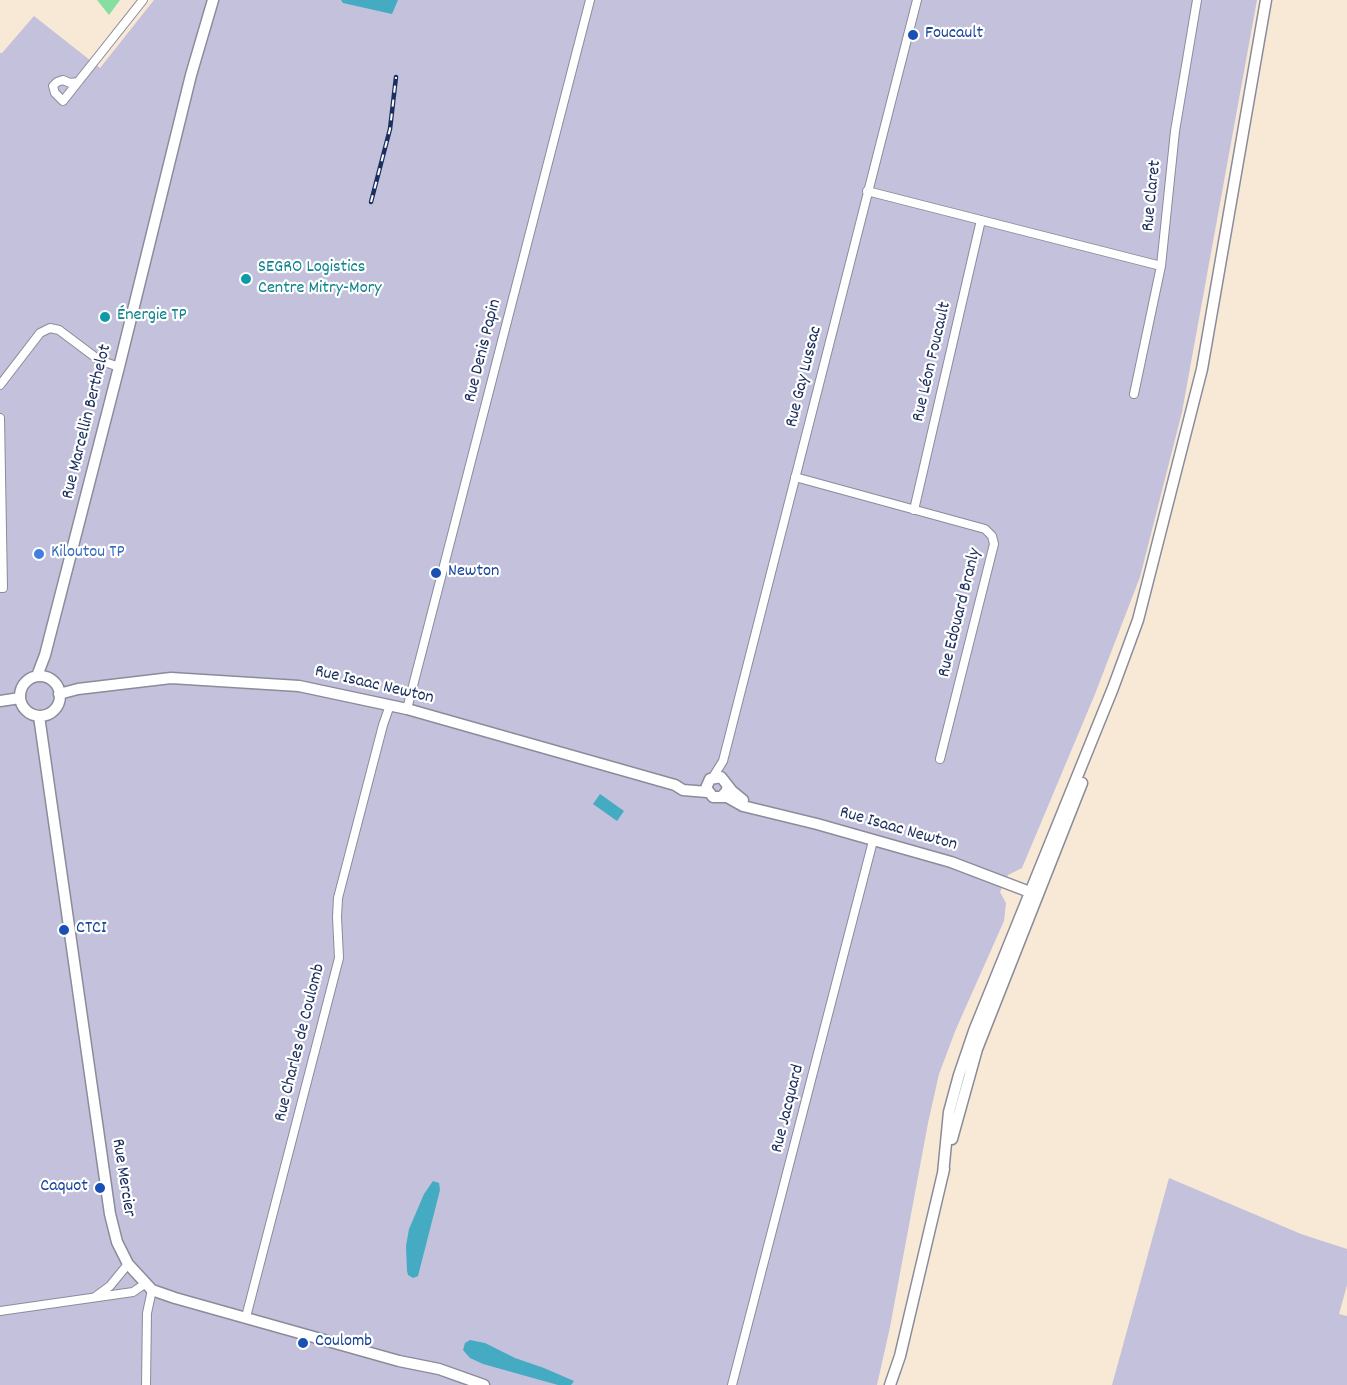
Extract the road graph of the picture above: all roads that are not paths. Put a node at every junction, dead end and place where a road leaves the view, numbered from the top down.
1 (143, 0) edge
2 (213, 0) edge
3 (590, 0) edge
4 (917, 0) edge
5 (1197, 0) edge
6 (1266, 0) edge
7 (78, 82) dead end
8 (867, 191) junction
9 (981, 220) junction
10 (1161, 266) junction
11 (119, 368) junction
12 (0, 385) edge
13 (1134, 394) dead end
14 (0, 418) edge
15 (795, 477) junction
16 (914, 510) junction
17 (0, 588) edge
18 (37, 676) junction
19 (59, 694) junction
20 (20, 698) junction
21 (0, 700) edge
22 (390, 705) junction
23 (407, 709) junction
24 (39, 716) junction
25 (940, 759) dead end
26 (723, 761) junction
27 (711, 778) junction
28 (726, 782) junction
29 (675, 785) junction
30 (708, 792) junction
31 (721, 797) junction
32 (753, 807) junction
33 (873, 841) junction
34 (1034, 894) junction
35 (128, 1264) junction
36 (149, 1287) junction
37 (92, 1299) junction
38 (0, 1311) edge
39 (246, 1317) junction
40 (900, 1356) junction
41 (146, 1385) edge
42 (484, 1385) edge
43 (732, 1385) edge
44 (890, 1385) edge
45 (896, 1385) edge

1 - 7 street
2 - 11 street, Rue Marcellin Berthelot
3 - 23 street, Rue Denis Papin
4 - 8 street, Rue Gay Lussac
5 - 10 street, Rue Claret
6 - 34 street
8 - 9 street
8 - 15 street, Rue Gay Lussac
9 - 10 street
9 - 16 street, Rue Léon Foucault
10 - 13 street, Rue Claret
11 - 12 street
11 - 18 street, Rue Marcellin Berthelot
14 - 17 street
15 - 16 street, Rue Edouard Branly
15 - 26 street, Rue Gay Lussac
16 - 25 street, Rue Edouard Branly
18 - 19 street
18 - 20 street
19 - 22 street, Rue Isaac Newton
19 - 24 street
20 - 21 street
20 - 24 street
22 - 23 street, Rue Isaac Newton
22 - 39 street, Rue Charles de Coulomb
23 - 29 street, Rue Isaac Newton
24 - 35 street, Rue Mercier
26 - 27 street, Rue Gay Lussac
26 - 28 street, Rue Gay Lussac
27 - 28 street
27 - 29 street, Rue Isaac Newton
27 - 30 street
28 - 31 street
28 - 32 street, Rue Isaac Newton
29 - 30 street, Rue Isaac Newton
30 - 31 street
31 - 32 street, Rue Isaac Newton
32 - 33 street, Rue Isaac Newton
33 - 34 street, Rue Isaac Newton
33 - 43 street, Rue Jacquard
34 - 40 street
35 - 36 street, Rue Mercier
35 - 37 street
36 - 37 street
36 - 39 street, Rue Mercier
36 - 41 street
37 - 38 street
39 - 42 street, Rue Mercier
40 - 44 street
40 - 45 street

